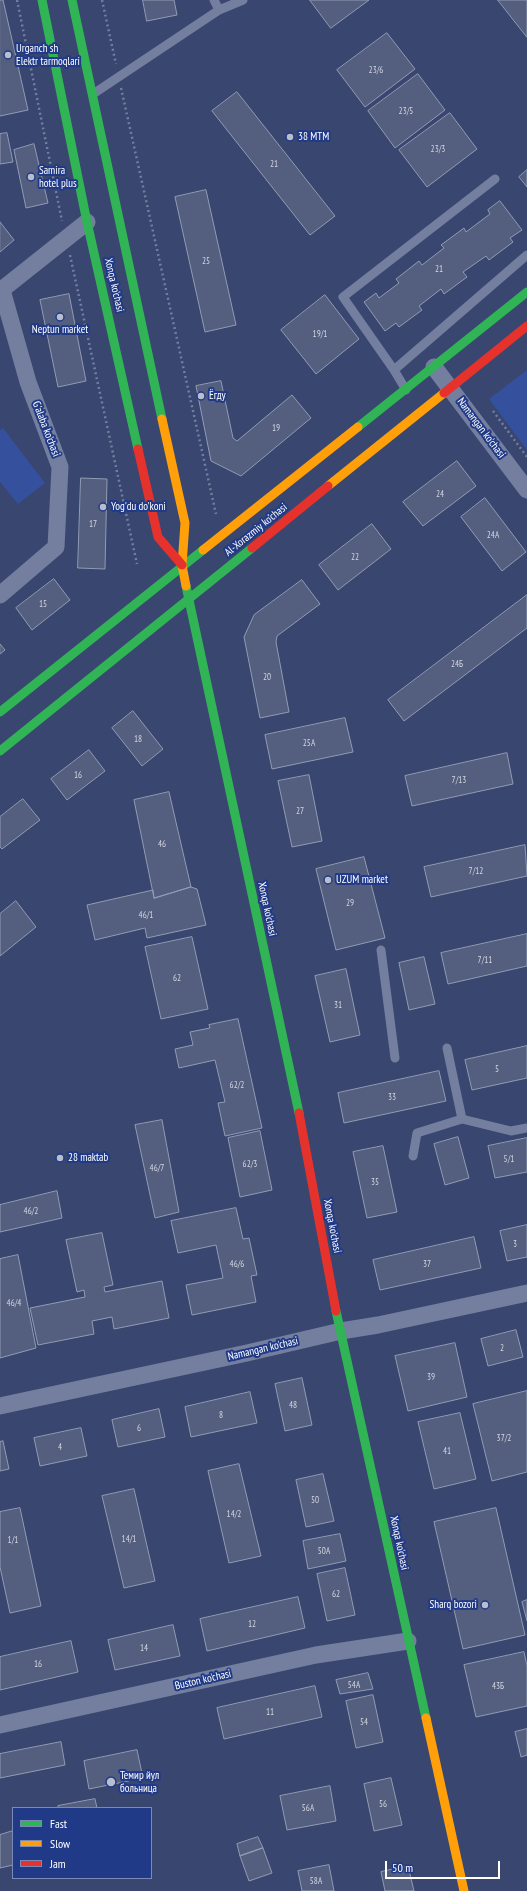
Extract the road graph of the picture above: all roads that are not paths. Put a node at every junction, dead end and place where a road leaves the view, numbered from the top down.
1 (42, 0) edge
2 (72, 0) edge
3 (214, 0) edge
4 (243, 0) edge
5 (219, 10) junction
6 (93, 94) junction
7 (495, 179) dead end
8 (87, 222) junction
9 (527, 254) edge
10 (1, 291) edge
11 (527, 292) edge
12 (527, 326) edge
13 (434, 367) junction
14 (394, 370) junction
15 (452, 388) junction
16 (406, 390) junction
17 (527, 490) edge
18 (182, 565) junction
19 (0, 596) edge
20 (188, 600) junction
21 (0, 712) edge
22 (0, 751) edge
23 (381, 950) dead end
24 (447, 1048) dead end
25 (395, 1058) dead end
26 (462, 1120) junction
27 (527, 1128) edge
28 (413, 1156) dead end
29 (527, 1293) edge
30 (341, 1331) junction
31 (0, 1406) edge
32 (408, 1641) junction
33 (0, 1725) edge
34 (464, 1891) edge

1 - 8 main road, Xonqa ko'chasi
2 - 6 main road, Xonqa ko'chasi
3 - 5 lane
4 - 5 lane
5 - 6 lane
6 - 18 main road, Xonqa ko'chasi
7 - 14 lane
8 - 10 street, G'alaba ko'chasi
8 - 18 main road, Xonqa ko'chasi
9 - 14 lane
10 - 19 street, G'alaba ko'chasi
11 - 13 main road, Al-Xorazmiy ko’chasi
12 - 15 main road, Al-Xorazmiy ko’chasi
13 - 15 street, Namangan ko'chasi
13 - 16 main road, Al-Xorazmiy ko’chasi
14 - 16 lane
15 - 17 street, Namangan ko'chasi
15 - 20 main road, Al-Xorazmiy ko’chasi
16 - 18 main road, Al-Xorazmiy ko’chasi
18 - 20 main road, Xonqa ko'chasi
18 - 21 main road, Al-Xorazmiy ko’chasi
20 - 22 main road, Al-Xorazmiy ko’chasi
20 - 30 main road, Xonqa ko'chasi
23 - 25 lane
24 - 26 lane
26 - 27 lane
26 - 28 lane
29 - 30 street, Namangan ko'chasi
30 - 31 street, Namangan ko'chasi
30 - 32 main road, Xonqa ko'chasi
32 - 33 street, Buston ko'chasi
32 - 34 main road, Xonqa ko'chasi

